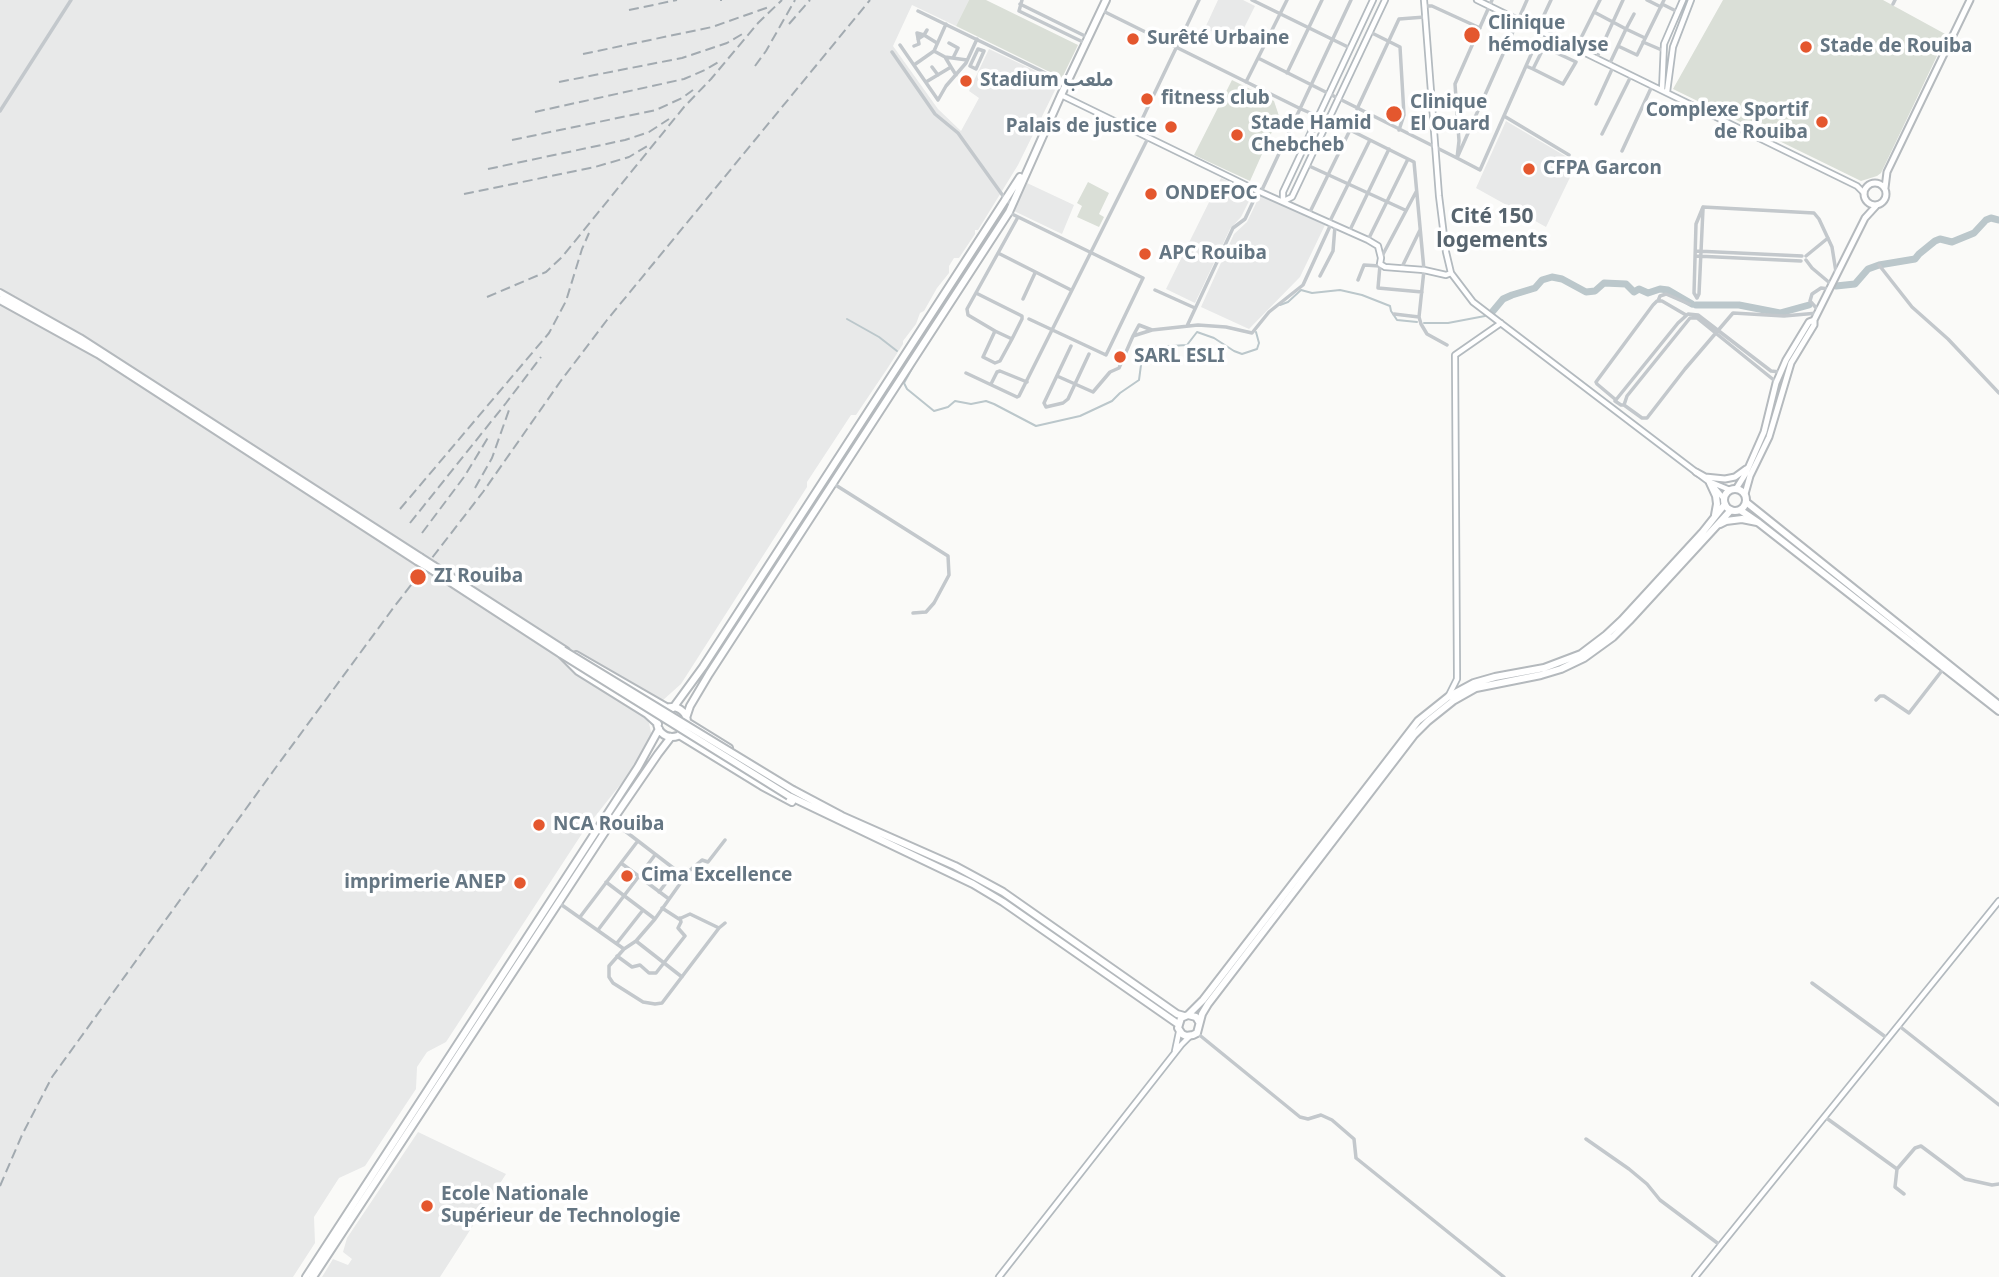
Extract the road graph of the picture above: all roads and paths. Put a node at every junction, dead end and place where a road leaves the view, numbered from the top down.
1 (71, 0) edge
2 (1106, 0) edge
3 (1199, 0) edge
4 (1252, 0) edge
5 (1287, 0) edge
6 (1322, 0) edge
7 (1351, 0) edge
8 (1385, 0) edge
9 (1477, 0) edge
10 (1492, 0) edge
11 (1527, 0) edge
12 (1551, 0) edge
13 (1600, 0) edge
14 (1623, 0) edge
15 (1647, 0) edge
16 (1683, 0) edge
17 (1691, 0) edge
18 (1970, 0) edge
19 (1371, 1) edge
20 (1021, 2) edge
21 (1424, 3) edge
22 (1662, 4) edge
23 (1489, 6) junction
24 (1101, 10) junction
25 (918, 11) dead end
26 (1594, 12) junction
27 (1678, 12) junction
28 (1280, 14) junction
29 (1634, 14) dead end
30 (1425, 17) junction
31 (1518, 20) junction
32 (1613, 22) junction
33 (946, 24) junction
34 (1308, 28) junction
35 (1480, 28) junction
36 (1626, 29) junction
37 (927, 30) dead end
38 (1539, 31) junction
39 (1370, 32) junction
40 (924, 35) junction
41 (977, 39) junction
42 (1086, 40) junction
43 (1333, 40) junction
44 (1644, 40) junction
45 (1390, 41) junction
46 (949, 43) dead end
47 (937, 44) junction
48 (900, 45) dead end
49 (914, 46) dead end
50 (1618, 46) junction
51 (1176, 47) junction
52 (1351, 49) junction
53 (1576, 49) junction
54 (934, 51) junction
55 (1664, 51) junction
56 (892, 52) dead end
57 (945, 57) junction
58 (953, 58) junction
59 (970, 58) junction
60 (1258, 58) junction
61 (1596, 59) junction
62 (980, 60) junction
63 (914, 65) junction
64 (932, 66) dead end
65 (951, 66) junction
66 (1526, 66) junction
67 (1611, 66) junction
68 (1533, 69) junction
69 (1287, 73) junction
70 (938, 75) junction
71 (956, 75) junction
72 (1631, 76) junction
73 (926, 82) junction
74 (1246, 82) junction
75 (1066, 83) junction
76 (1311, 85) junction
77 (1653, 85) junction
78 (1664, 91) junction
79 (1061, 95) junction
80 (1330, 95) junction
81 (1338, 99) junction
82 (1596, 104) dead end
83 (1301, 109) junction
84 (1357, 109) junction
85 (0, 111) edge
86 (1320, 116) junction
87 (1504, 116) junction
88 (1328, 120) junction
89 (1350, 130) junction
90 (1399, 130) junction
91 (1136, 132) junction
92 (1602, 134) dead end
93 (1148, 138) junction
94 (1371, 140) junction
95 (1436, 148) junction
96 (1389, 149) junction
97 (1622, 151) dead end
98 (1569, 155) dead end
99 (1457, 158) junction
100 (1408, 159) junction
101 (1307, 165) junction
102 (1887, 172) junction
103 (1328, 175) junction
104 (1875, 183) junction
105 (1348, 185) junction
106 (1857, 186) junction
107 (1867, 186) junction
108 (1885, 188) junction
109 (1417, 190) junction
110 (1259, 191) junction
111 (1864, 193) junction
112 (1367, 194) junction
113 (1009, 202) junction
114 (1283, 202) junction
115 (1387, 202) junction
116 (1867, 202) junction
117 (1875, 206) junction
118 (1405, 211) junction
119 (1009, 212) junction
120 (1309, 214) junction
121 (1018, 217) junction
122 (1865, 218) junction
123 (1332, 225) junction
124 (1420, 230) junction
125 (1349, 232) junction
126 (1828, 239) junction
127 (1368, 240) junction
128 (981, 241) junction
129 (988, 246) junction
130 (1091, 252) junction
131 (998, 253) junction
132 (1698, 253) junction
133 (1804, 258) junction
134 (1380, 263) junction
135 (1879, 265) dead end
136 (1401, 269) junction
137 (1424, 270) junction
138 (1036, 272) junction
139 (1451, 273) junction
140 (1836, 274) junction
141 (1320, 276) dead end
142 (1358, 279) dead end
143 (1830, 287) junction
144 (1072, 290) junction
145 (1155, 290) dead end
146 (1422, 292) junction
147 (0, 293) edge
148 (976, 293) junction
149 (1023, 299) dead end
150 (0, 300) edge
151 (1658, 301) junction
152 (1689, 304) dead end
153 (1195, 308) junction
154 (1818, 312) junction
155 (1394, 313) dead end
156 (1689, 315) junction
157 (1419, 317) junction
158 (1029, 319) dead end
159 (1814, 320) junction
160 (1501, 323) junction
161 (1187, 326) junction
162 (1053, 330) junction
163 (1152, 330) junction
164 (995, 331) junction
165 (1717, 332) junction
166 (1133, 336) junction
167 (1012, 339) junction
168 (1447, 345) dead end
169 (1071, 346) dead end
170 (1089, 354) dead end
171 (1780, 372) junction
172 (966, 373) dead end
173 (1057, 376) junction
174 (1027, 382) junction
175 (1776, 383) junction
176 (991, 384) junction
177 (1075, 385) junction
178 (1999, 393) edge
179 (1616, 400) junction
180 (1624, 405) junction
181 (1750, 464) junction
182 (1696, 472) junction
183 (1709, 482) junction
184 (832, 483) junction
185 (1747, 486) junction
186 (1733, 489) junction
187 (1745, 498) junction
188 (1724, 501) junction
189 (1755, 509) junction
190 (1731, 510) junction
191 (1740, 510) junction
192 (1714, 523) junction
193 (1759, 523) junction
194 (419, 559) junction
195 (913, 613) dead end
196 (562, 652) junction
197 (1944, 668) junction
198 (1448, 696) junction
199 (1876, 700) dead end
200 (1999, 705) edge
201 (670, 708) junction
202 (1999, 711) edge
203 (687, 720) junction
204 (659, 726) junction
205 (675, 736) junction
206 (827, 812) junction
207 (612, 821) junction
208 (725, 840) dead end
209 (637, 842) junction
210 (655, 855) junction
211 (621, 863) junction
212 (676, 870) junction
213 (638, 877) junction
214 (685, 877) junction
215 (606, 882) junction
216 (659, 892) junction
217 (624, 895) junction
218 (669, 899) junction
219 (1999, 901) edge
220 (559, 903) junction
221 (662, 908) junction
222 (643, 910) junction
223 (580, 917) junction
224 (680, 918) junction
225 (655, 919) junction
226 (725, 923) dead end
227 (719, 928) junction
228 (598, 930) junction
229 (636, 941) junction
230 (617, 943) junction
231 (624, 949) junction
232 (617, 956) junction
233 (665, 963) junction
234 (682, 977) junction
235 (1812, 983) dead end
236 (1186, 1015) junction
237 (1199, 1022) junction
238 (1898, 1025) junction
239 (1179, 1028) junction
240 (1194, 1034) junction
241 (1887, 1038) junction
242 (1173, 1055) junction
243 (1999, 1105) edge
244 (1824, 1116) junction
245 (1586, 1139) dead end
246 (1897, 1168) junction
247 (1999, 1184) edge
248 (1904, 1194) dead end
249 (1720, 1245) junction
250 (306, 1277) edge
251 (313, 1277) edge
252 (999, 1277) edge
253 (1504, 1277) edge
254 (1695, 1277) edge

1 - 85 street
2 - 24 highway
3 - 51 street
4 - 28 street
5 - 28 street
6 - 34 street
7 - 43 street
8 - 39 street
9 - 23 street
10 - 23 street
11 - 31 street
12 - 38 street
13 - 26 street
14 - 32 street
15 - 22 street
16 - 27 street
17 - 78 street
18 - 102 main road
19 - 52 street
20 - 42 street
20 - 42 street
21 - 30 street
21 - 35 street
22 - 27 street
22 - 44 street
23 - 31 street
23 - 35 street
24 - 42 highway
24 - 51 street
25 - 33 street
26 - 32 street
26 - 53 street
27 - 55 street
28 - 34 street
28 - 60 street
29 - 36 street
30 - 45 street
30 - 95 street
31 - 38 street
31 - 99 street
32 - 36 street
32 - 61 street
33 - 41 street
33 - 47 street
34 - 43 street
34 - 69 street
35 - 99 street
36 - 44 street
36 - 50 street
37 - 40 street
38 - 53 street
38 - 66 street
39 - 45 street
39 - 81 street
40 - 47 street
40 - 49 street
41 - 59 street
41 - 75 street
42 - 75 highway
43 - 52 street
43 - 76 street
44 - 50 street
44 - 55 street
45 - 84 street
45 - 90 street
46 - 58 street
47 - 54 street
48 - 63 street
50 - 67 street
51 - 74 street
51 - 91 street
52 - 80 street
53 - 61 street
54 - 57 street
54 - 63 street
55 - 78 street
56 - 113 street
57 - 58 street
57 - 65 street
58 - 59 street
59 - 62 street
59 - 62 street
59 - 62 street
59 - 71 street
60 - 69 street
60 - 74 street
61 - 67 street
63 - 73 street
64 - 70 street
65 - 70 street
65 - 71 street
66 - 68 street
66 - 87 street
67 - 72 street
67 - 82 street
68 - 68 street
69 - 76 street
70 - 73 street
71 - 73 street
72 - 77 street
72 - 92 street
74 - 83 street
75 - 79 highway
76 - 80 street
76 - 83 street
77 - 78 street
77 - 97 street
78 - 106 street
79 - 91 street
79 - 113 highway
80 - 81 street
80 - 86 street
81 - 84 street
81 - 88 street
83 - 86 street
83 - 110 street
84 - 90 street
86 - 88 street
86 - 114 street
87 - 98 street
87 - 99 street
88 - 89 street
88 - 101 street
89 - 94 street
89 - 103 street
90 - 95 street
91 - 93 street
93 - 110 street
93 - 130 street
94 - 96 street
94 - 105 street
95 - 99 street
95 - 139 street
96 - 100 street
96 - 112 street
100 - 109 street
100 - 115 street
101 - 103 street
101 - 114 street
102 - 104 main road
102 - 108 main road
103 - 105 street
103 - 120 street
104 - 107 main road
104 - 108 main road
105 - 112 street
105 - 123 street
106 - 107 street
106 - 111 street
107 - 111 main road
108 - 117 main road
109 - 118 street
109 - 124 street
110 - 114 street
110 - 153 street
111 - 116 main road
112 - 115 street
112 - 125 street
113 - 119 highway
113 - 128 highway
114 - 120 street
115 - 118 street
115 - 127 street
116 - 117 main road
116 - 122 main road
117 - 122 main road
118 - 134 street
119 - 121 street
119 - 129 highway
120 - 123 street
121 - 130 street
121 - 131 street
122 - 140 main road
123 - 125 street
123 - 141 street
123 - 161 street
124 - 136 street
124 - 137 street
125 - 127 street
126 - 132 street
126 - 133 street
126 - 140 street
127 - 134 street
128 - 129 highway
128 - 201 highway
129 - 184 highway
130 - 144 street
130 - 162 street
131 - 138 street
131 - 148 street
132 - 132 street
132 - 133 street
133 - 143 street
134 - 136 street
134 - 142 street
134 - 146 street
135 - 178 street
136 - 137 street
137 - 139 street
137 - 146 street
138 - 144 street
138 - 149 street
139 - 160 street
140 - 143 main road
143 - 154 main road
143 - 154 street
144 - 162 street
145 - 153 street
146 - 157 street
147 - 194 highway
148 - 164 street
148 - 167 street
150 - 194 highway
151 - 152 street
151 - 156 street
151 - 179 street
153 - 161 street
154 - 159 main road
154 - 165 street
155 - 157 street
156 - 165 street
156 - 179 street
156 - 180 street
157 - 168 street
158 - 162 street
159 - 171 main road
159 - 185 main road
160 - 182 street
160 - 198 street
161 - 163 street
162 - 174 street
163 - 166 street
163 - 166 street
164 - 167 street
164 - 167 street
165 - 171 street
165 - 175 street
165 - 180 street
166 - 177 street
169 - 173 street
170 - 177 street
171 - 175 main road
172 - 176 street
173 - 177 street
173 - 177 street
174 - 176 street
174 - 176 street
175 - 181 main road
179 - 180 street
181 - 182 main road
181 - 186 main road
182 - 183 street
183 - 186 street
183 - 188 street
183 - 192 highway
184 - 195 street
184 - 203 highway
185 - 187 main road
185 - 189 highway
186 - 187 highway
186 - 188 highway
187 - 189 highway
187 - 191 highway
188 - 190 highway
188 - 192 highway
189 - 200 highway
190 - 191 highway
190 - 192 highway
191 - 193 highway
192 - 193 highway
192 - 198 highway
192 - 237 highway
193 - 197 highway
194 - 196 highway, bridge
196 - 201 highway
196 - 204 highway
196 - 206 highway, bridge
197 - 199 street
197 - 202 highway
198 - 236 highway
201 - 203 highway
201 - 204 highway
203 - 205 highway
203 - 206 highway
204 - 205 highway
204 - 250 highway
205 - 206 highway
205 - 207 highway
206 - 236 highway
206 - 239 highway
207 - 209 street
207 - 220 highway
208 - 214 street
209 - 210 street
209 - 211 street
210 - 212 street
210 - 213 street
211 - 213 street
211 - 215 street
212 - 214 street
212 - 216 street
213 - 216 street
213 - 217 street
214 - 218 street
215 - 217 street
215 - 223 street
216 - 218 street
217 - 222 street
217 - 228 street
218 - 221 street
219 - 238 street
220 - 223 street
220 - 251 highway
221 - 224 street
221 - 225 street
222 - 225 street
222 - 230 street
223 - 228 street
224 - 227 street
224 - 233 street
225 - 229 street
226 - 227 street
227 - 234 street
228 - 230 street
229 - 231 street
229 - 233 street
230 - 231 street
231 - 232 street
232 - 233 street
232 - 234 street
233 - 234 street
235 - 241 street
236 - 237 highway
236 - 239 highway
237 - 240 highway
238 - 241 street
238 - 243 street
239 - 240 highway
239 - 242 street
240 - 242 street
240 - 253 street
241 - 244 street
242 - 252 street
244 - 246 street
244 - 249 street
245 - 249 street
246 - 247 street
246 - 248 street
249 - 254 street

